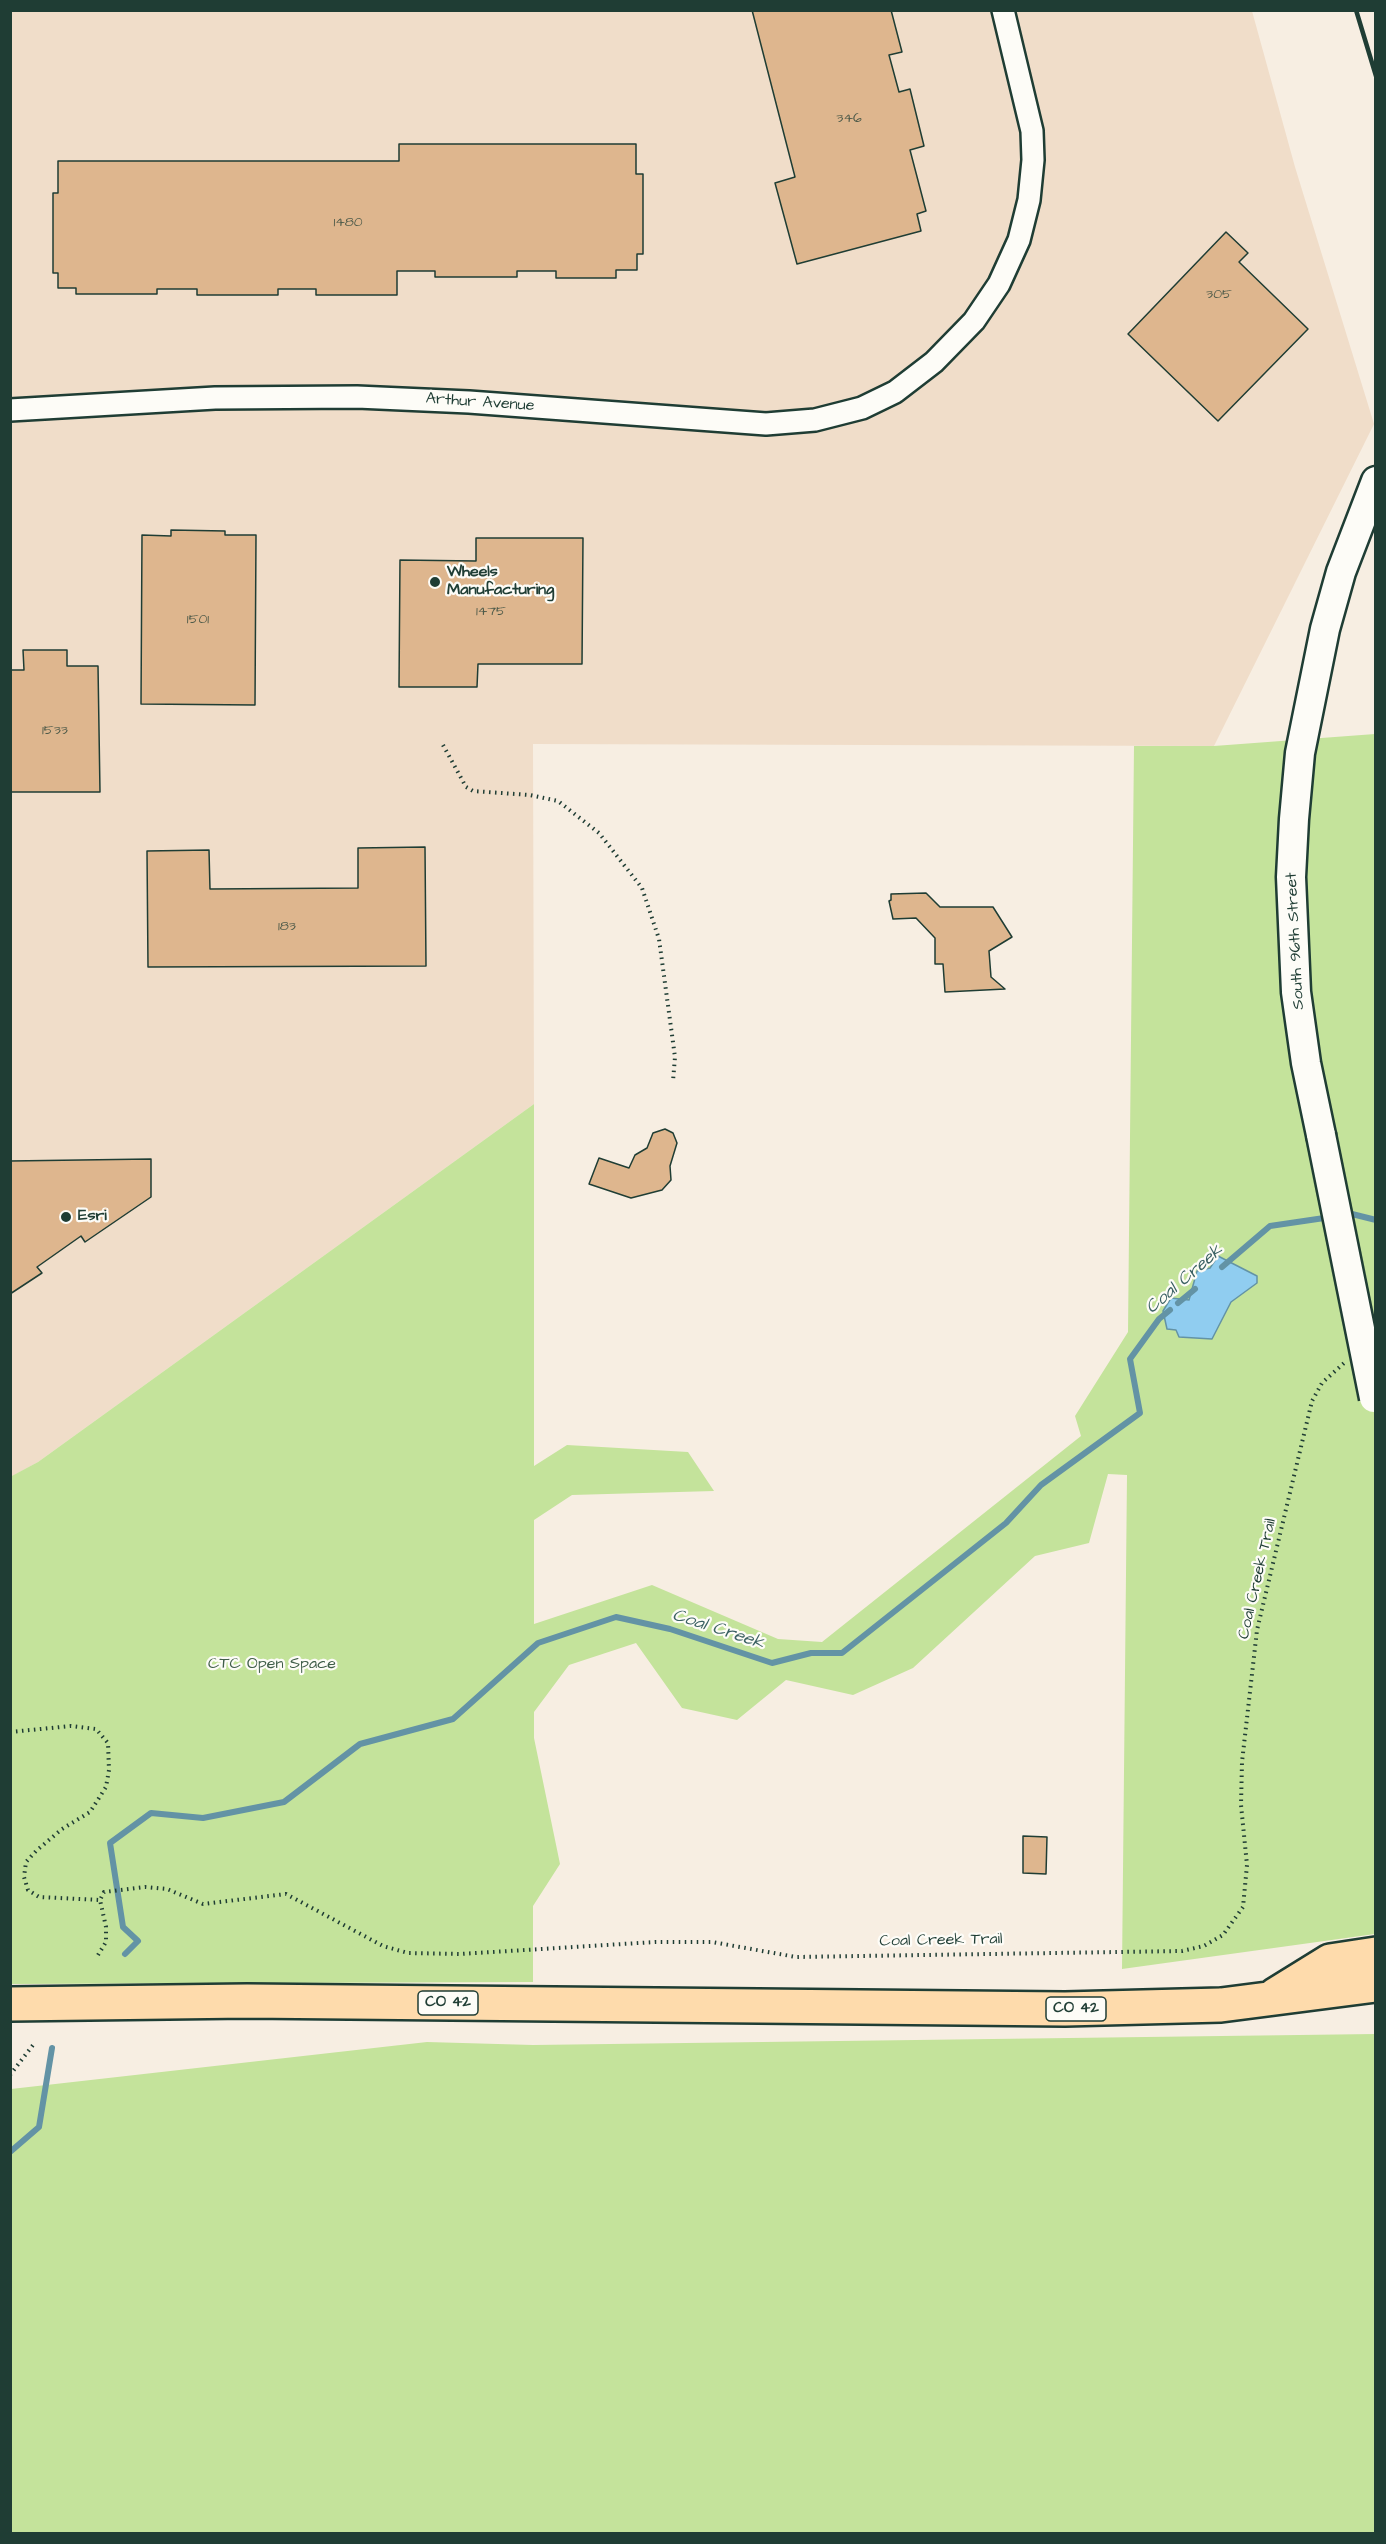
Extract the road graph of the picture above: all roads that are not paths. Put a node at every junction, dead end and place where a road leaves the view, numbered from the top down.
1 (1003, 10) edge
2 (10, 410) edge
3 (1376, 481) edge
4 (1375, 1402) edge
5 (1376, 1954) edge
6 (1376, 1985) edge
7 (1317, 1994) junction
8 (1266, 2000) junction
9 (1376, 2000) edge
10 (10, 2004) edge

1 - 2 street, Arthur Avenue
3 - 4 main road, South 96th Street, bridge
5 - 8 main road
6 - 7 main road, CO 42
7 - 8 main road, CO 42
7 - 9 main road
8 - 10 main road, CO 42

